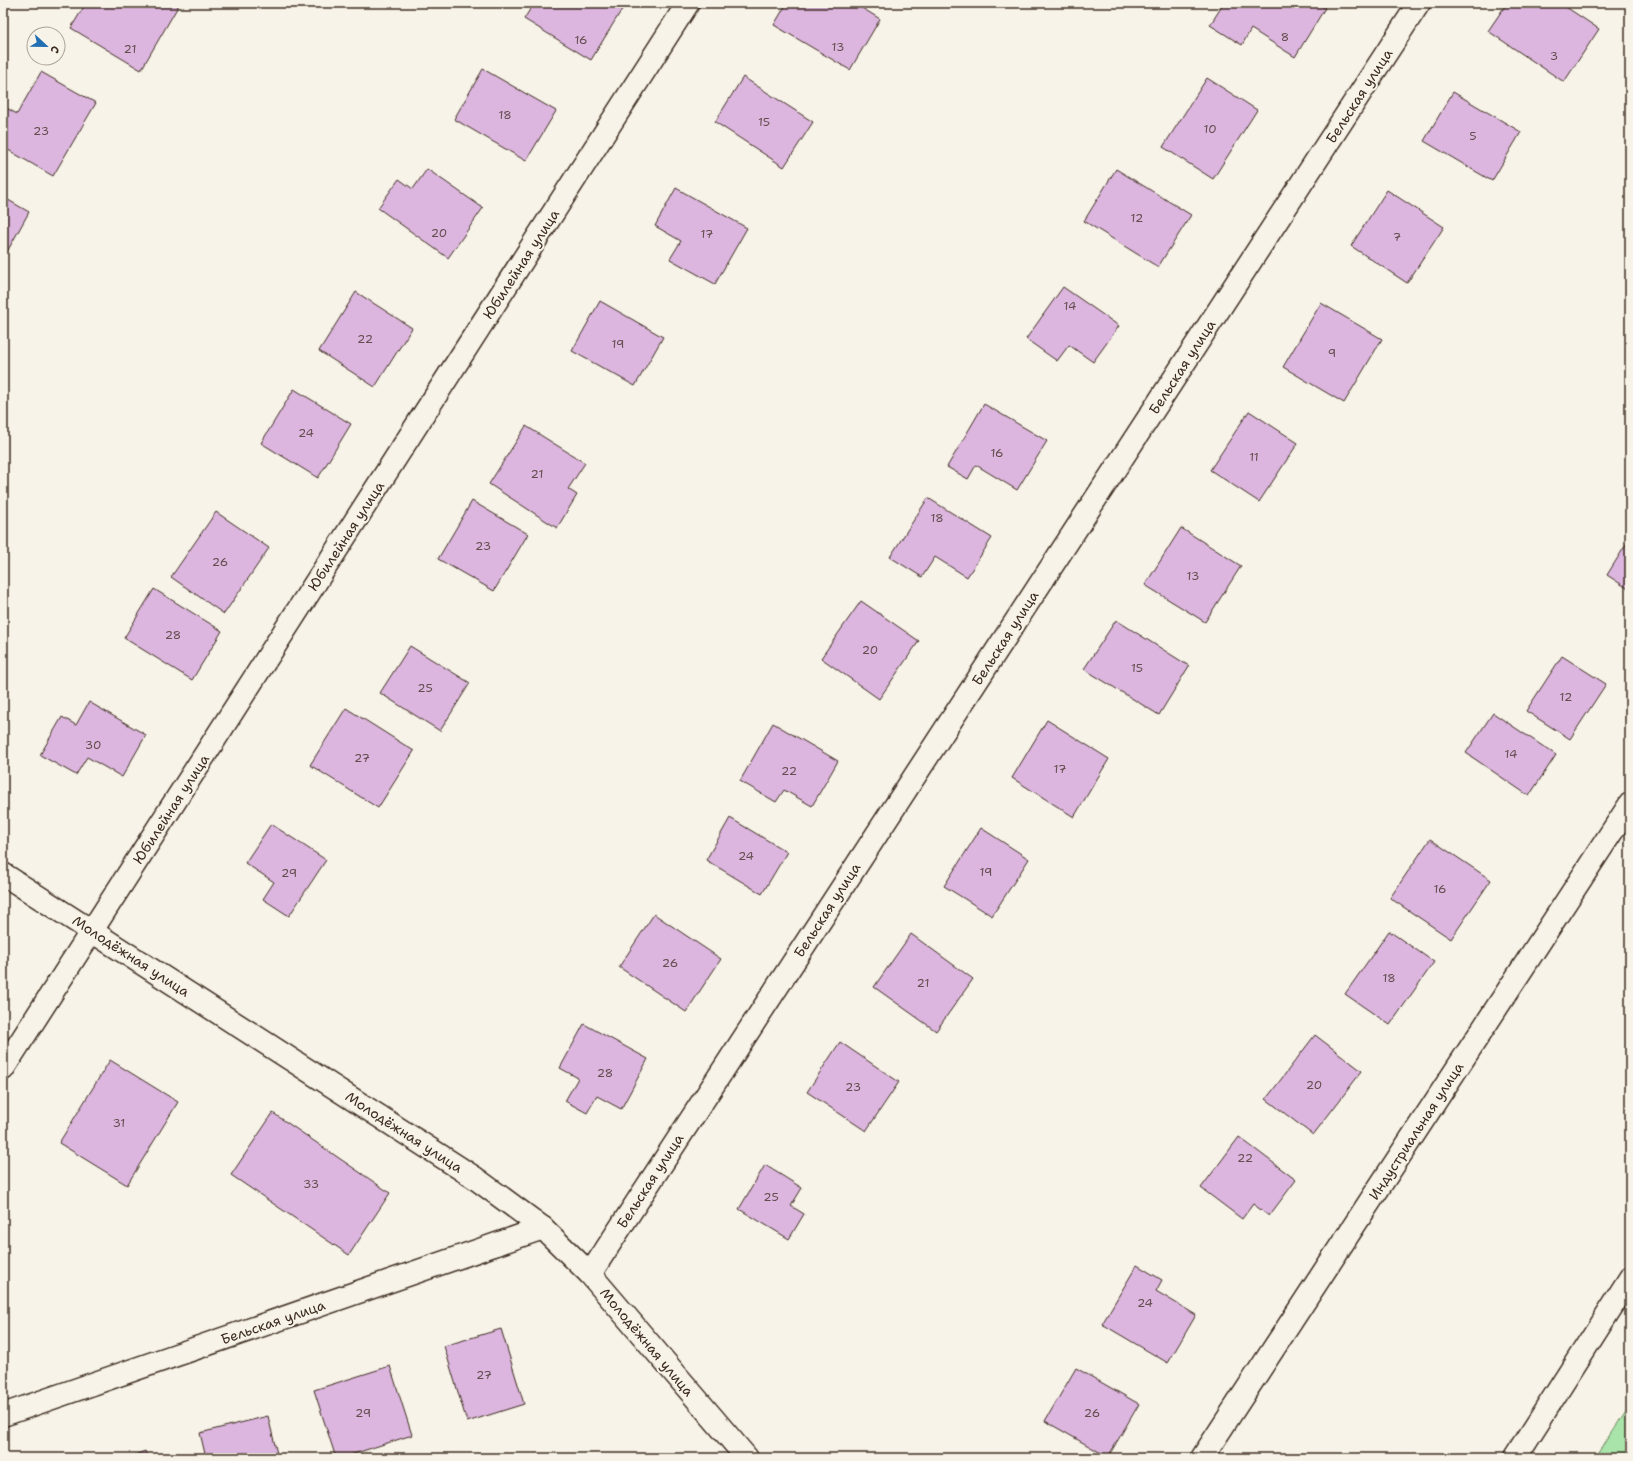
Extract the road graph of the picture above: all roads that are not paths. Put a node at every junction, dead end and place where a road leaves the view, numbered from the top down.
1 (688, 3) edge
2 (1420, 3) edge
3 (1630, 804) edge
4 (3, 874) edge
5 (92, 931) junction
6 (3, 1070) edge
7 (543, 1228) junction
8 (590, 1274) junction
9 (1630, 1278) edge
10 (3, 1415) edge
11 (746, 1458) edge
12 (1202, 1458) edge
13 (1516, 1458) edge

1 - 5 street, Юбилейная улица
2 - 8 street, Бельская улица
3 - 12 street, Индустриальная улица
4 - 5 street, Молодёжная улица
5 - 6 street, Юбилейная улица
5 - 7 street, Молодёжная улица
7 - 8 street, Молодёжная улица
7 - 10 street, Бельская улица
8 - 11 street, Молодёжная улица
9 - 13 street

